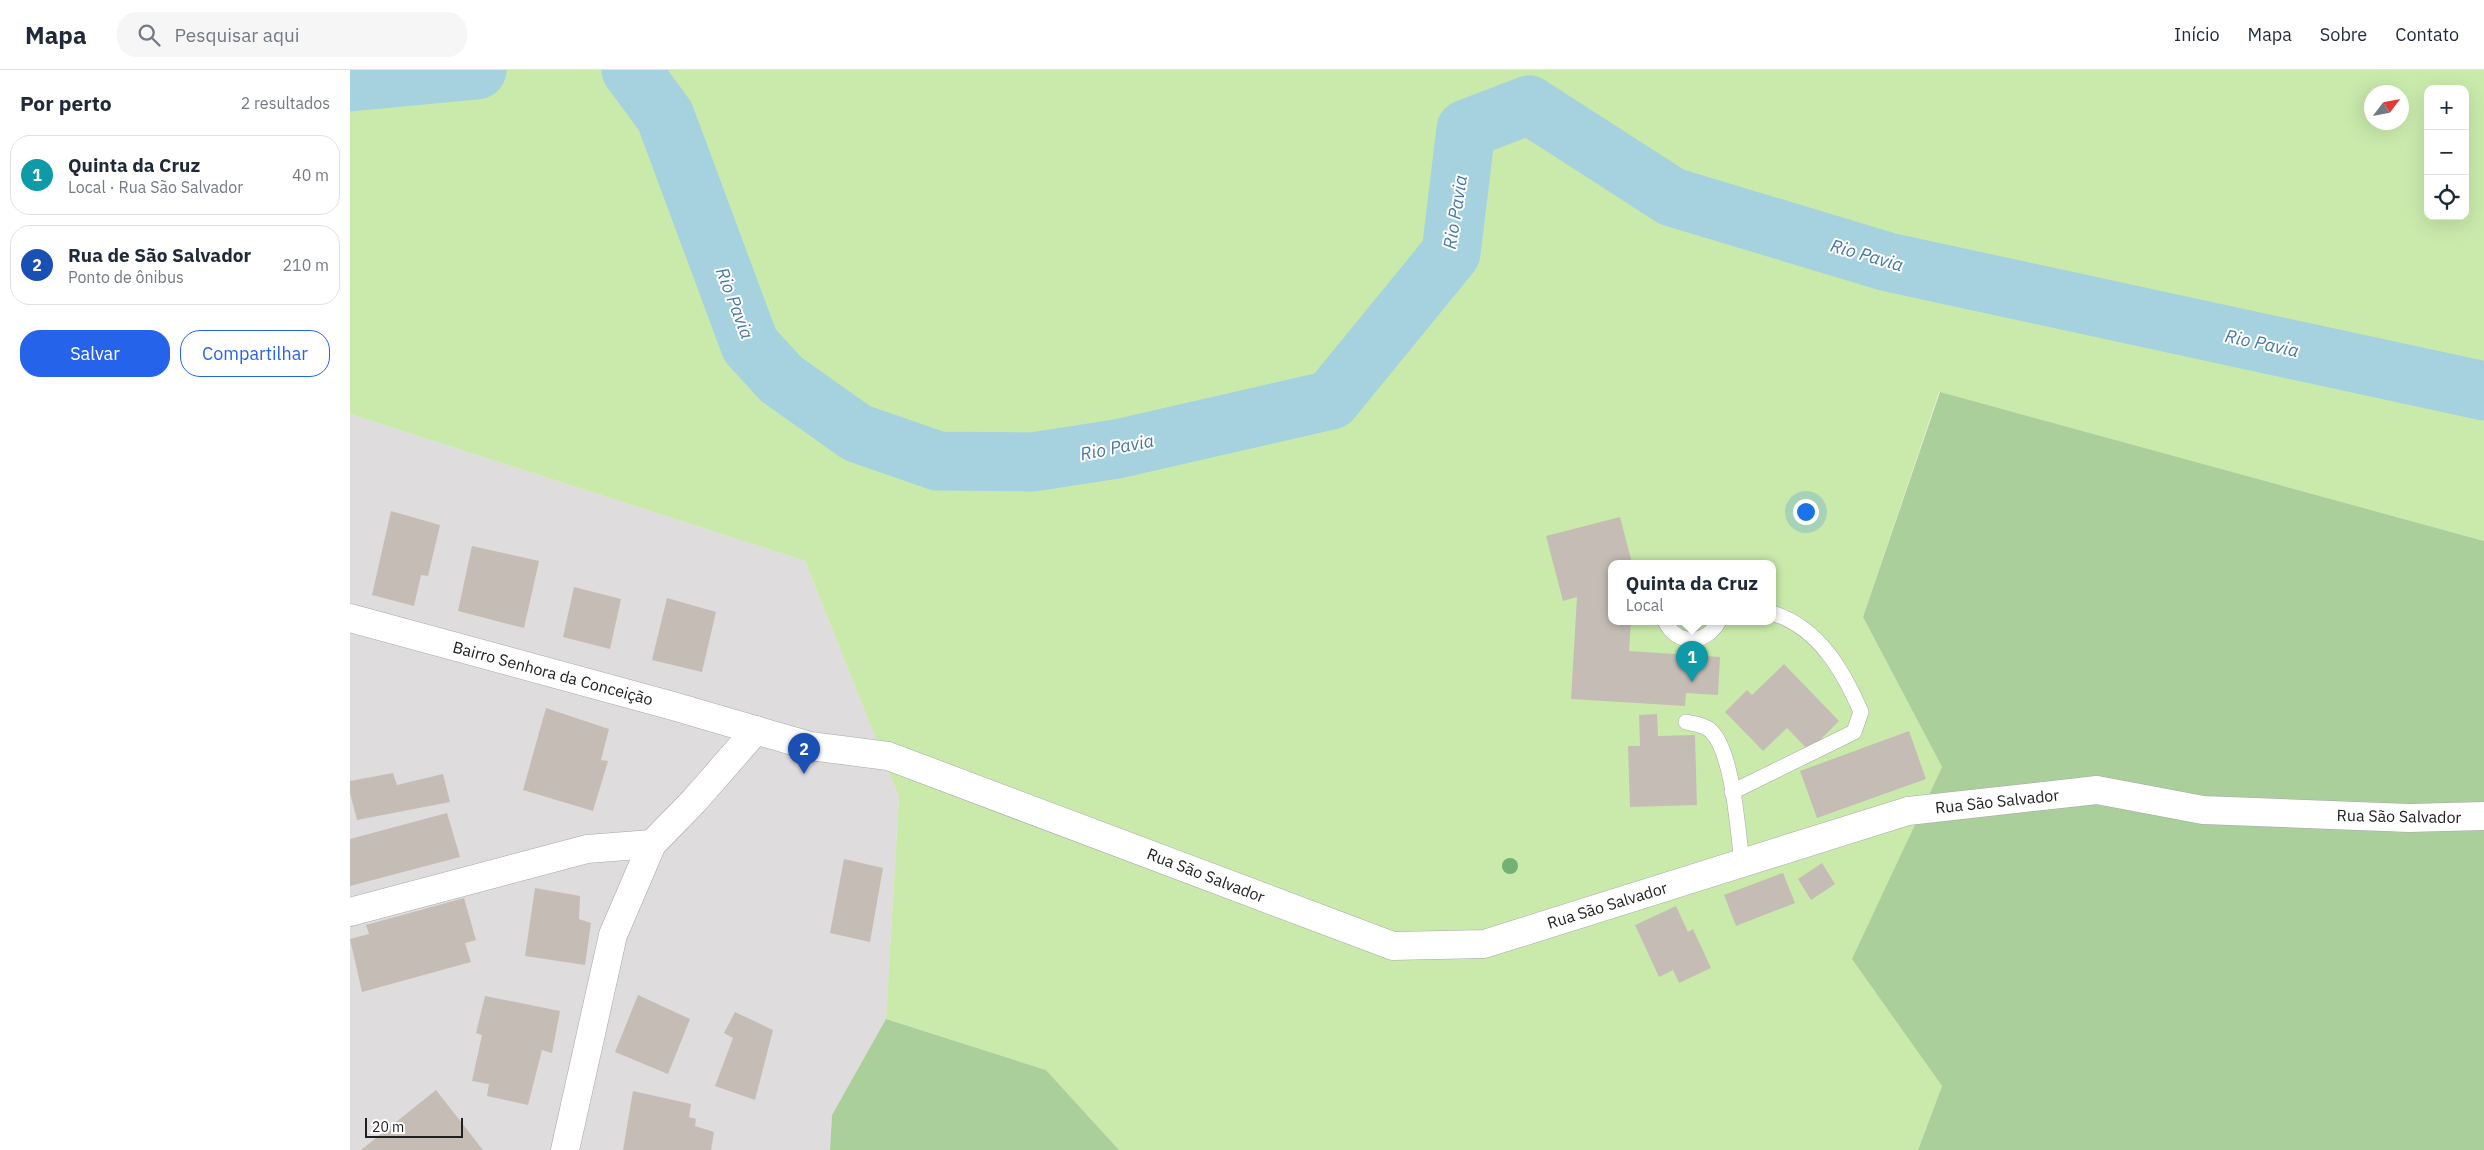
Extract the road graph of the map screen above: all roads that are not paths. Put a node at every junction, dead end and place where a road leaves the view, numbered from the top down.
1 (1776, 614) edge
2 (350, 618) edge
3 (1668, 625) edge
4 (1716, 625) edge
5 (1686, 722) dead end
6 (756, 730) junction
7 (1732, 792) junction
8 (2484, 816) edge
9 (652, 844) junction
10 (1742, 863) junction
11 (350, 912) edge
12 (565, 1150) edge

1 - 7 lane
2 - 6 street, Bairro Senhora da Conceição
3 - 4 lane
5 - 7 lane
6 - 9 street
6 - 10 street, Rua São Salvador
7 - 10 lane
8 - 10 street, Rua São Salvador
9 - 11 street
9 - 12 street

